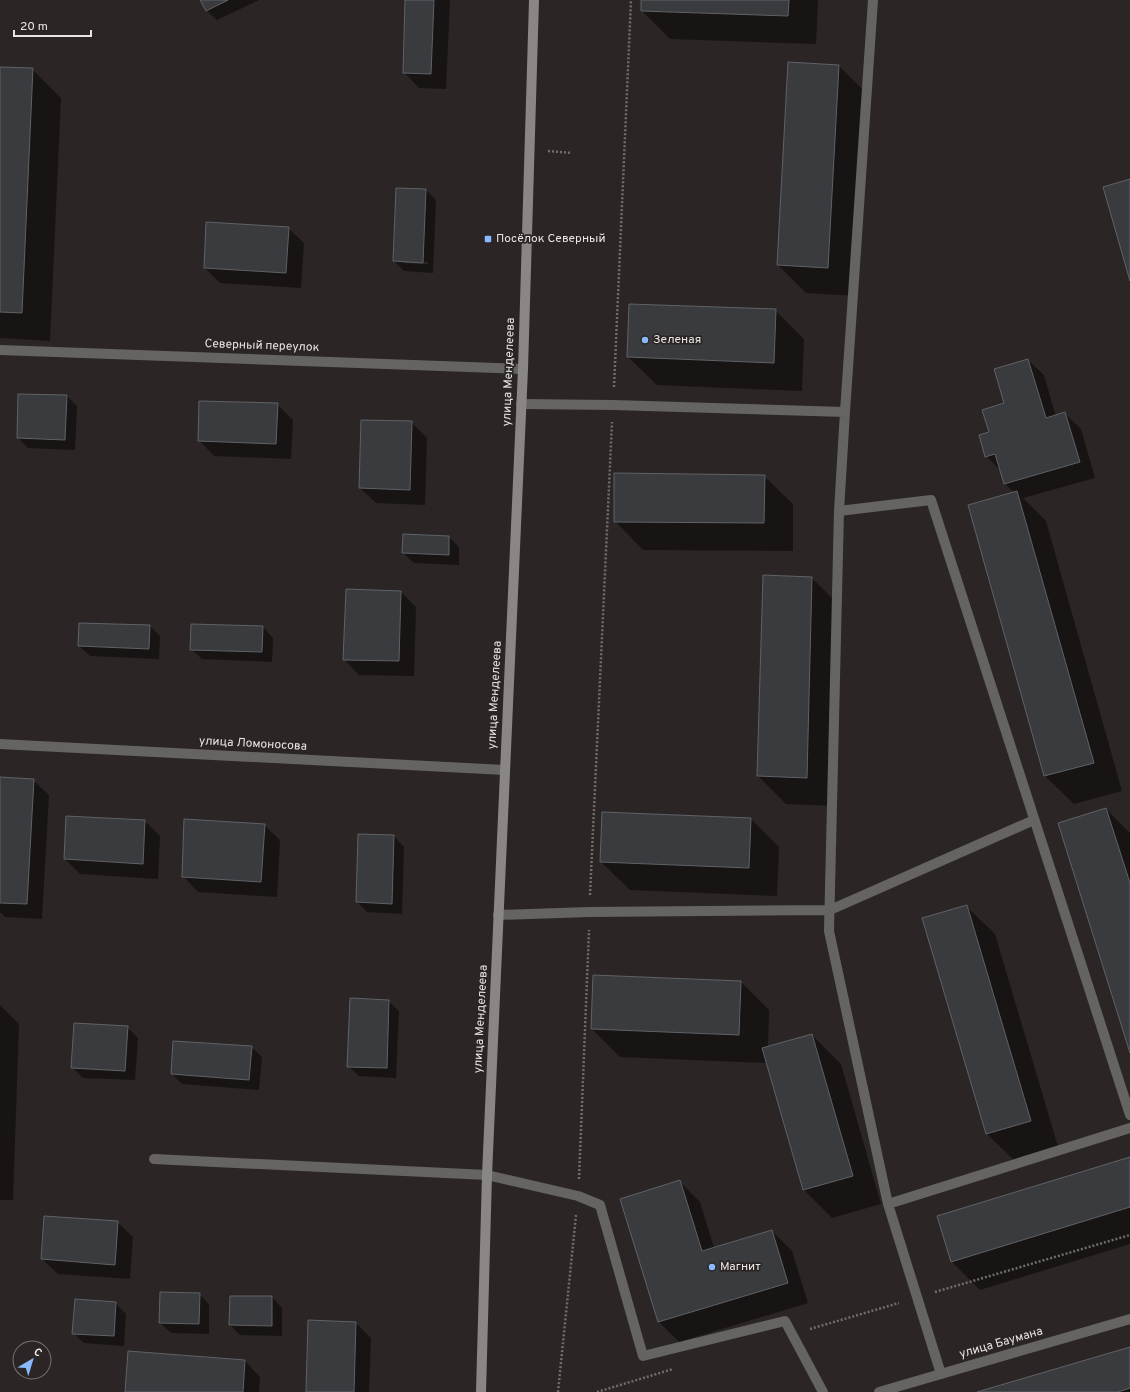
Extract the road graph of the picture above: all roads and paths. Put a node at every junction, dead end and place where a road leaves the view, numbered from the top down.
1 (534, 0) edge
2 (631, 0) edge
3 (873, 0) edge
4 (0, 350) edge
5 (523, 369) junction
6 (521, 404) junction
7 (613, 406) junction
8 (845, 412) junction
9 (839, 511) junction
10 (0, 744) edge
11 (505, 770) junction
12 (1034, 820) junction
13 (830, 910) junction
14 (590, 912) junction
15 (498, 914) junction
16 (1130, 1115) edge
17 (1130, 1128) edge
18 (154, 1159) dead end
19 (487, 1176) junction
20 (578, 1196) junction
21 (888, 1204) junction
22 (1130, 1235) edge
23 (917, 1297) junction
24 (1130, 1319) edge
25 (792, 1334) junction
26 (679, 1368) dead end
27 (941, 1374) junction
28 (481, 1392) edge
29 (558, 1392) edge
30 (597, 1392) edge
31 (823, 1392) edge
32 (879, 1392) edge

1 - 5 main road, улица Менделеева
2 - 7 path
3 - 8 street
4 - 5 street, Северный переулок
5 - 6 main road, улица Менделеева
6 - 7 street
6 - 11 main road, улица Менделеева
7 - 8 street
7 - 14 path
8 - 9 street
9 - 12 street
9 - 13 street
10 - 11 street, улица Ломоносова
11 - 15 main road, улица Менделеева
12 - 13 street
12 - 16 street
13 - 14 street
13 - 21 street
14 - 15 street
14 - 20 path
15 - 19 main road, улица Менделеева
17 - 21 street
18 - 19 street
19 - 20 street
19 - 28 main road, улица Менделеева
20 - 25 street
20 - 29 path
21 - 23 street
22 - 23 path
23 - 25 path
23 - 27 street
24 - 27 street, улица Баумана
25 - 31 street
26 - 30 path
27 - 32 street, улица Баумана

